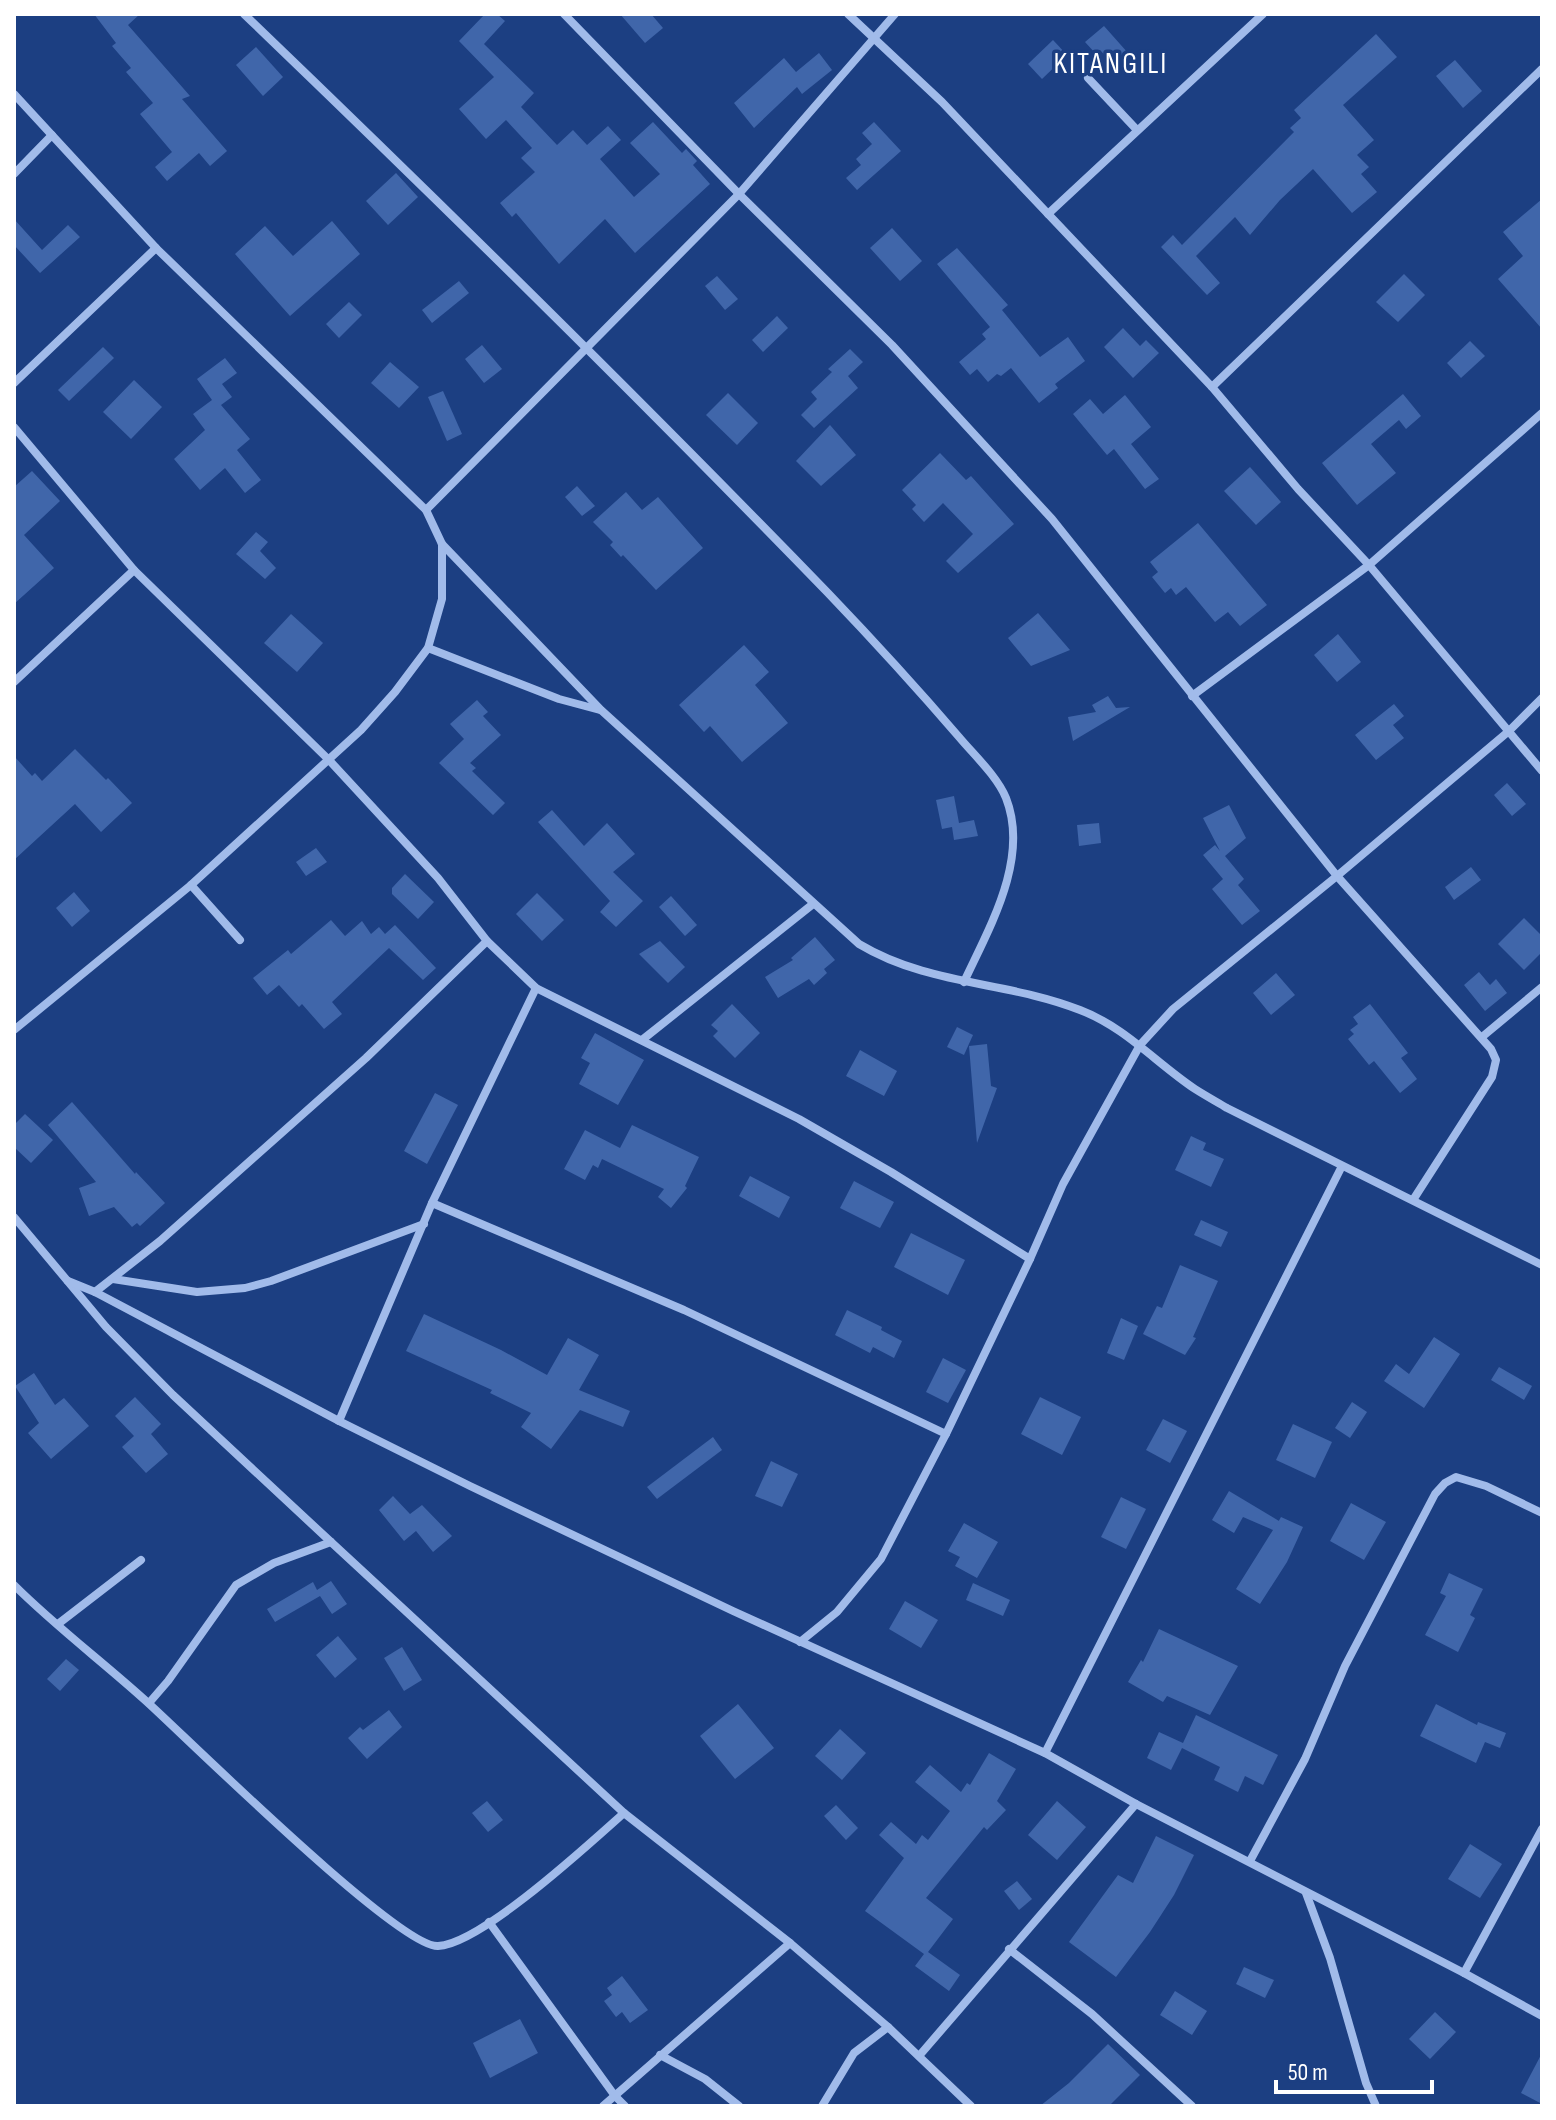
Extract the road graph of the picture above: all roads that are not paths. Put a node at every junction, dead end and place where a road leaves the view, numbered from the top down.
1 (244, 14) edge
2 (564, 14) edge
3 (848, 14) edge
4 (895, 14) edge
5 (1263, 14) edge
6 (872, 40) junction
7 (1542, 69) edge
8 (1088, 78) dead end
9 (14, 94) edge
10 (1137, 130) junction
11 (52, 135) junction
12 (14, 174) edge
13 (739, 194) junction
14 (1048, 214) junction
15 (156, 248) junction
16 (586, 347) junction
17 (14, 383) edge
18 (1212, 387) junction
19 (1542, 413) edge
20 (14, 427) edge
21 (426, 510) junction
22 (442, 544) junction
23 (1369, 565) junction
24 (134, 570) junction
25 (428, 648) junction
26 (14, 682) edge
27 (1192, 696) junction
28 (1542, 698) edge
29 (601, 710) junction
30 (1509, 731) junction
31 (329, 760) junction
32 (1542, 771) edge
33 (1337, 876) junction
34 (191, 885) junction
35 (813, 904) junction
36 (240, 940) dead end
37 (487, 941) junction
38 (964, 982) junction
39 (1542, 987) edge
40 (536, 988) junction
41 (14, 1030) edge
42 (1482, 1037) junction
43 (642, 1040) junction
44 (1140, 1045) junction
45 (1342, 1166) junction
46 (1413, 1200) junction
47 (432, 1203) junction
48 (14, 1217) edge
49 (424, 1224) junction
50 (1030, 1259) junction
51 (1542, 1265) edge
52 (113, 1279) junction
53 (68, 1281) junction
54 (95, 1292) junction
55 (339, 1421) junction
56 (946, 1434) junction
57 (1542, 1513) edge
58 (331, 1542) junction
59 (141, 1560) dead end
60 (16, 1590) edge
61 (58, 1624) junction
62 (800, 1642) junction
63 (149, 1703) junction
64 (1045, 1753) junction
65 (1136, 1804) junction
66 (624, 1813) junction
67 (1542, 1829) edge
68 (1250, 1861) junction
69 (1305, 1892) junction
70 (489, 1922) junction
71 (790, 1943) junction
72 (1009, 1949) junction
73 (1464, 1973) junction
74 (1542, 2016) edge
75 (888, 2027) junction
76 (660, 2055) junction
77 (919, 2056) junction
78 (615, 2096) junction
79 (603, 2106) edge
80 (625, 2106) edge
81 (739, 2106) edge
82 (822, 2106) edge
83 (971, 2106) edge
84 (1192, 2106) edge
85 (1376, 2106) edge

1 - 16 street
2 - 13 street
3 - 6 street
4 - 6 street
5 - 10 street
6 - 13 street
6 - 14 street
7 - 18 street
8 - 10 street
9 - 11 street
10 - 14 street
11 - 12 street
11 - 15 street
13 - 16 street
13 - 27 street
14 - 18 street
15 - 17 street
15 - 21 street
16 - 21 street
16 - 38 street
18 - 23 street
19 - 23 street
20 - 24 street
21 - 22 street
22 - 25 street
22 - 29 street
23 - 27 street
23 - 30 street
24 - 26 street
24 - 31 street
25 - 29 street
25 - 31 street
27 - 33 street
28 - 30 street
29 - 35 street
30 - 32 street
30 - 33 street
31 - 34 street
31 - 37 street
33 - 42 street
33 - 44 street
34 - 36 street
34 - 41 street
35 - 38 street
35 - 43 street
37 - 40 street
37 - 52 street
38 - 44 street
39 - 42 street
40 - 43 street
40 - 47 street
42 - 46 street
43 - 50 street
44 - 45 street
44 - 50 street
45 - 46 street
45 - 64 street
46 - 51 street
47 - 49 street
47 - 56 street
48 - 53 street
49 - 52 street
49 - 55 street
50 - 56 street
52 - 54 street
53 - 54 street
53 - 58 street
54 - 55 street
55 - 62 street
56 - 62 street
57 - 68 street
58 - 63 street
58 - 66 street
59 - 61 street
60 - 61 street
61 - 63 street
62 - 64 street
63 - 70 street
64 - 65 street
65 - 68 street
65 - 72 street
66 - 70 street
66 - 71 street
67 - 73 street
68 - 69 street
69 - 73 street
69 - 85 street
70 - 78 street
71 - 75 street
71 - 76 street
72 - 77 street
72 - 84 street
73 - 74 street
75 - 77 street
75 - 82 street
76 - 78 street
76 - 81 street
77 - 83 street
78 - 79 street
78 - 80 street

